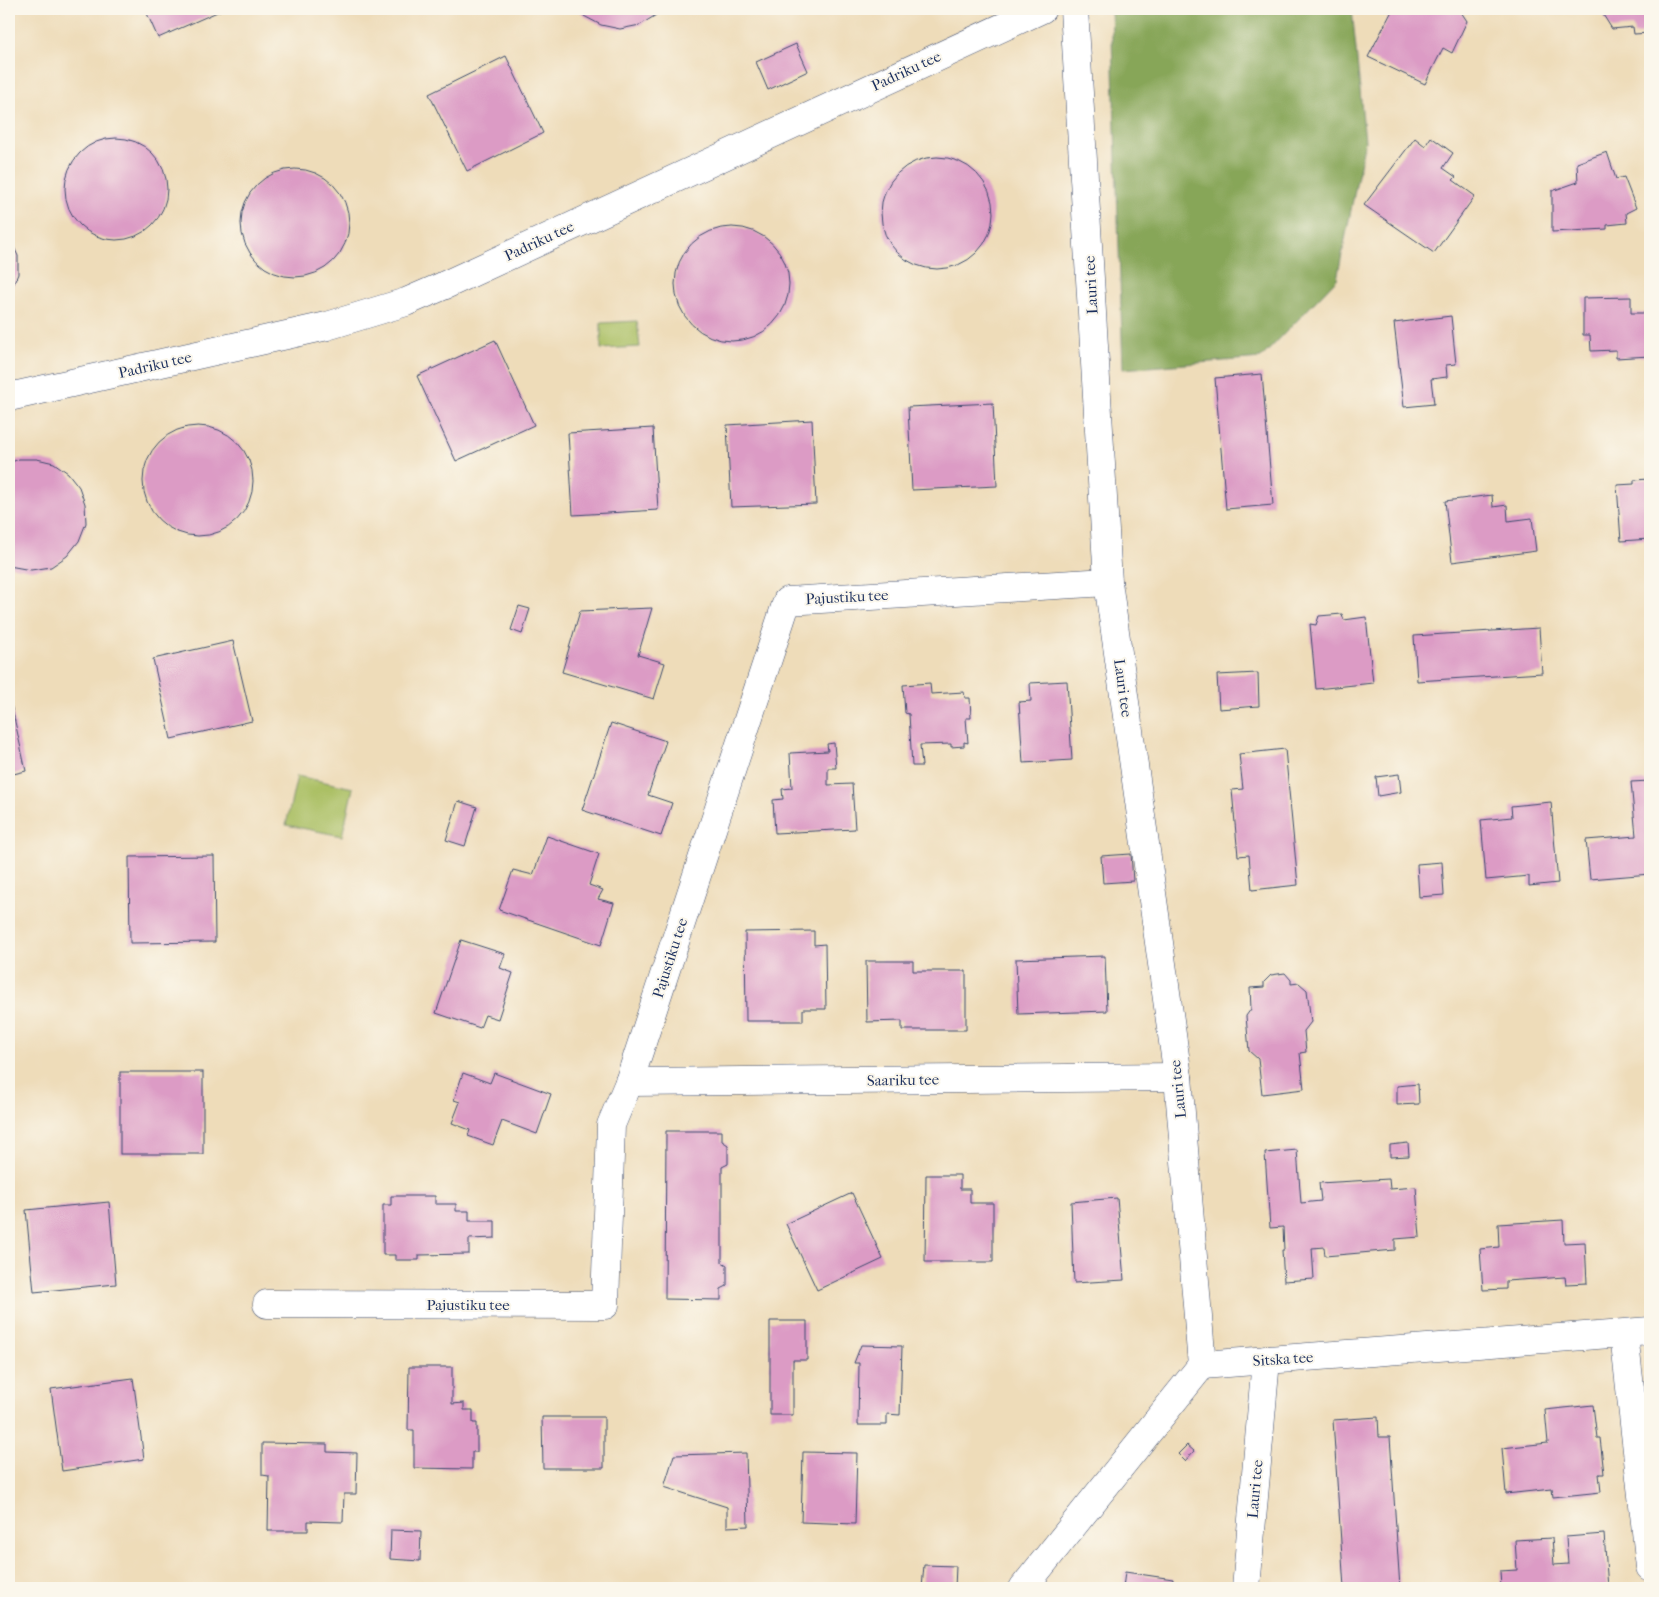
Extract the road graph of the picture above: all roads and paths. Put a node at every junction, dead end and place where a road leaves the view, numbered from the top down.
1 (1042, 9) edge
2 (1074, 9) edge
3 (9, 397) edge
4 (1108, 582) junction
5 (1178, 1077) junction
6 (629, 1082) junction
7 (266, 1304) dead end
8 (1650, 1332) edge
9 (1624, 1334) junction
10 (1266, 1360) junction
11 (1202, 1365) junction
12 (1650, 1567) edge
13 (1023, 1588) edge
14 (1246, 1588) edge

1 - 3 street, Padriku tee
2 - 4 street, Lauri tee
4 - 5 street, Lauri tee
4 - 6 street, Pajustiku tee
5 - 6 street, Saariku tee
5 - 11 street, Lauri tee
6 - 7 street, Pajustiku tee
8 - 9 street, Sitska tee
9 - 10 street, Sitska tee
9 - 12 street
10 - 11 street, Sitska tee
10 - 14 street, Lauri tee
11 - 13 street

